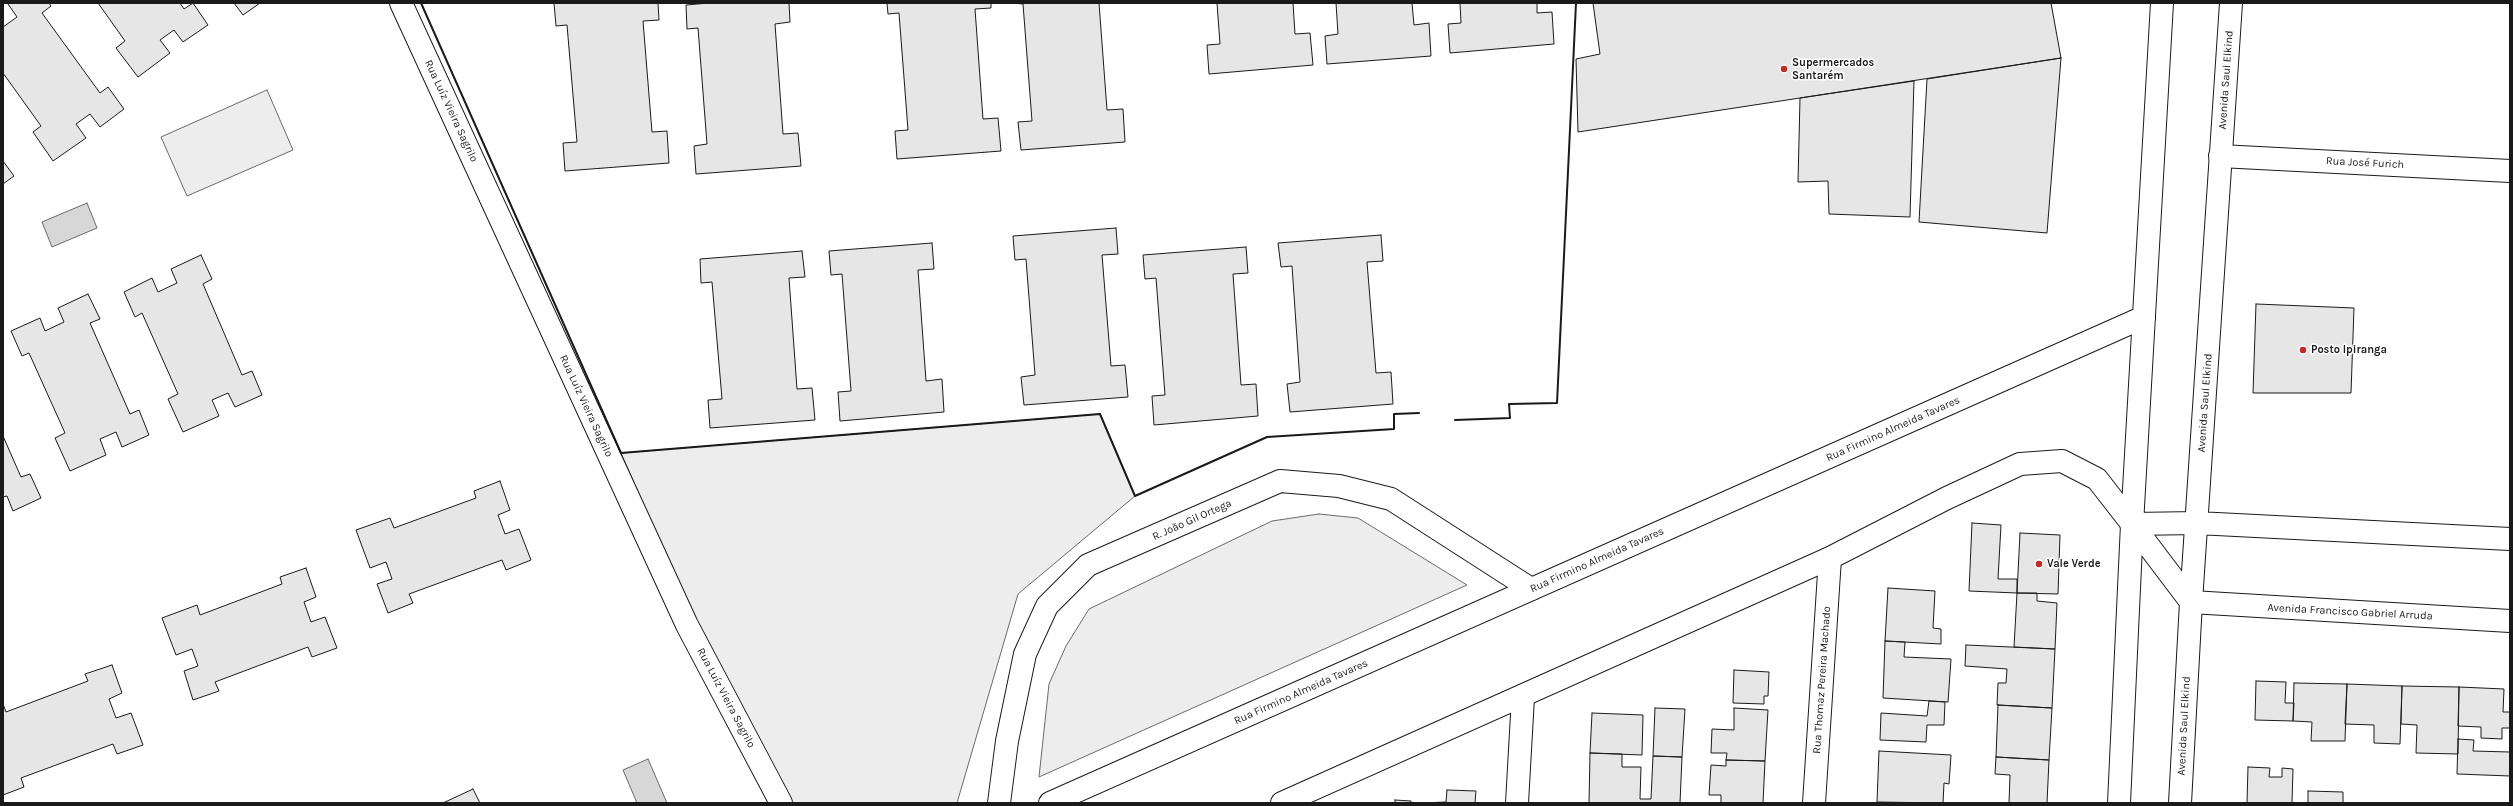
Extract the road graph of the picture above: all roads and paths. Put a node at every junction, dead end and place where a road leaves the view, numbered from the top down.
1 (402, 3) edge
2 (2162, 3) edge
3 (2231, 3) edge
4 (2220, 156) junction
5 (2510, 171) edge
6 (2144, 317) junction
7 (2197, 523) junction
8 (2132, 524) junction
9 (2510, 539) edge
10 (1830, 558) junction
11 (1531, 589) junction
12 (2191, 602) junction
13 (2510, 621) edge
14 (1523, 697) junction
15 (781, 803) edge
16 (999, 803) edge
17 (1050, 803) edge
18 (1282, 803) edge
19 (1518, 803) edge
20 (1814, 803) edge
21 (2119, 803) edge
22 (2180, 803) edge

1 - 15 street, Rua Luíz Vieira Sagrilo
2 - 6 street
3 - 4 street, Avenida Saul Elkind
4 - 5 street, Rua José Furich
4 - 7 street, Avenida Saul Elkind
6 - 8 street
6 - 11 street, Rua Firmino Almeida Tavares
7 - 8 street
7 - 9 street
7 - 12 street, Avenida Saul Elkind
8 - 10 street
8 - 12 street
8 - 21 street
10 - 14 street
10 - 20 street, Rua Thomaz Pereira Machado
11 - 16 street, R. João Gil Ortega
11 - 17 street, Rua Firmino Almeida Tavares
12 - 13 street, Avenida Francisco Gabriel Arruda
12 - 22 street, Avenida Saul Elkind
14 - 18 street
14 - 19 street

